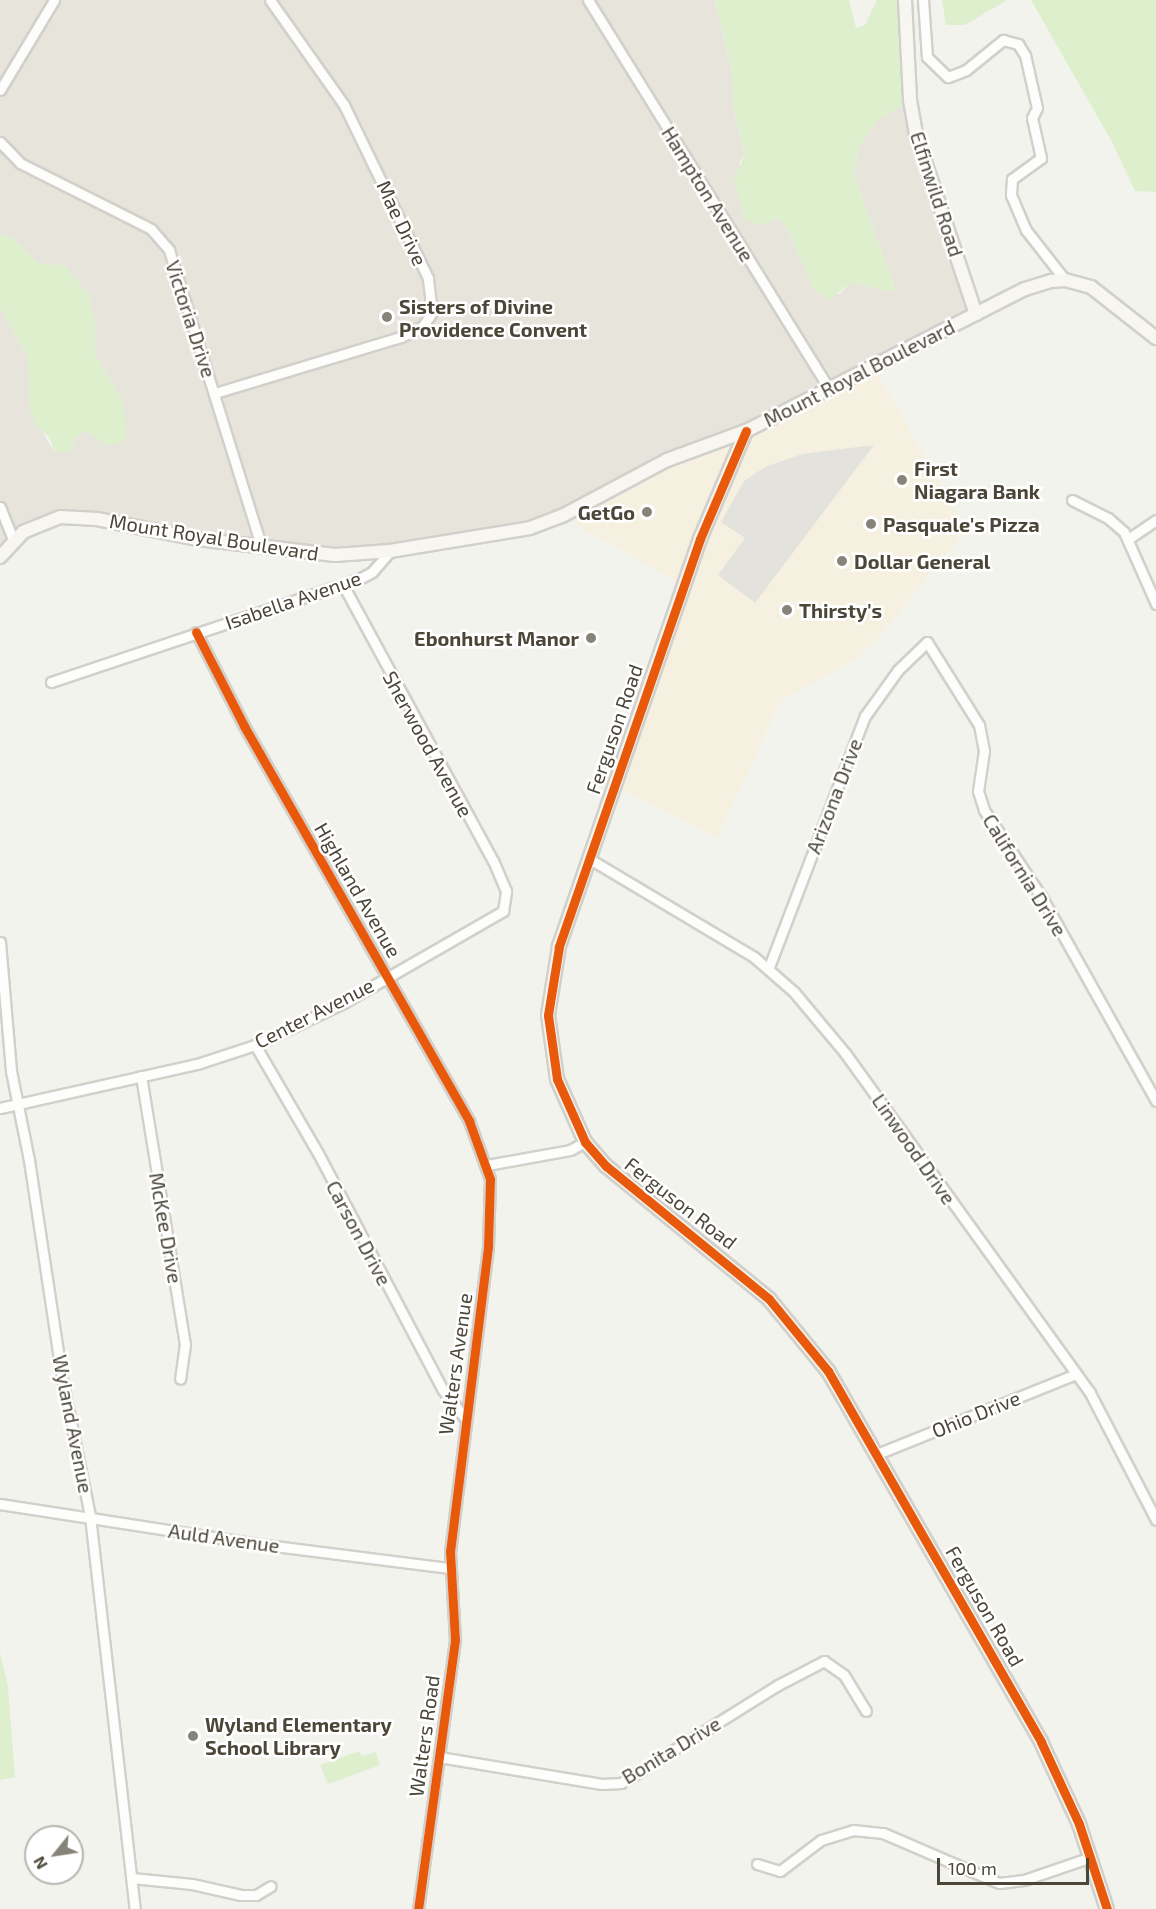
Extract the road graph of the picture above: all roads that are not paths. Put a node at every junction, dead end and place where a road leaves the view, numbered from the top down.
1 (54, 0) edge
2 (270, 0) edge
3 (588, 0) edge
4 (904, 0) edge
5 (923, 0) edge
6 (0, 90) edge
7 (0, 142) edge
8 (1065, 279) junction
9 (976, 314) junction
10 (1156, 338) edge
11 (829, 388) junction
12 (215, 393) junction
13 (746, 431) junction
14 (1072, 500) dead end
15 (0, 507) edge
16 (1156, 520) edge
17 (1128, 539) junction
18 (13, 540) junction
19 (262, 548) junction
20 (390, 551) junction
21 (0, 557) edge
22 (343, 585) junction
23 (1156, 604) edge
24 (196, 632) junction
25 (927, 642) joint
26 (51, 682) dead end
27 (588, 858) junction
28 (507, 906) joint
29 (0, 942) edge
30 (769, 967) junction
31 (386, 976) junction
32 (255, 1045) junction
33 (141, 1076) junction
34 (1156, 1101) edge
35 (18, 1105) junction
36 (0, 1108) edge
37 (585, 1142) junction
38 (487, 1165) junction
39 (1076, 1374) junction
40 (180, 1379) dead end
41 (466, 1419) junction
42 (877, 1454) junction
43 (0, 1504) edge
44 (90, 1516) junction
45 (1156, 1520) edge
46 (449, 1568) junction
47 (866, 1711) dead end
48 (439, 1756) junction
49 (1090, 1857) junction
50 (758, 1864) dead end
51 (132, 1878) junction
52 (271, 1886) dead end
53 (135, 1909) edge
54 (418, 1909) edge
55 (1107, 1909) edge

1 - 6 street
2 - 12 street, Mae Drive
3 - 11 street, Hampton Avenue
4 - 9 street, Elfinwild Road
5 - 8 street
7 - 12 street, Victoria Drive
8 - 9 street, Mount Royal Boulevard
8 - 10 street
9 - 11 street, Mount Royal Boulevard
11 - 13 street, Mount Royal Boulevard
12 - 19 street, Victoria Drive
13 - 20 street, Mount Royal Boulevard
13 - 27 street, Ferguson Road
14 - 17 street
15 - 18 street
16 - 17 street
17 - 23 street
18 - 19 street, Mount Royal Boulevard
18 - 21 street, Mount Royal Boulevard
19 - 20 street, Mount Royal Boulevard
20 - 22 street, Isabella Avenue
22 - 24 street, Isabella Avenue
22 - 28 street, Sherwood Avenue
24 - 26 street, Isabella Avenue
24 - 31 street, Highland Avenue
25 - 30 street, Arizona Drive
25 - 34 street, California Drive
27 - 30 street, Linwood Drive
27 - 37 street, Ferguson Road
28 - 31 street, Center Avenue
29 - 35 street, Wyland Avenue
30 - 39 street, Linwood Drive
31 - 32 street, Center Avenue
31 - 38 street, Highland Avenue
32 - 33 street, Center Avenue
32 - 41 street, Carson Drive
33 - 35 street, Center Avenue
33 - 40 street, McKee Drive
35 - 36 street, Center Avenue
35 - 44 street, Wyland Avenue
37 - 38 street
37 - 42 street, Ferguson Road
38 - 41 street, Walters Avenue
39 - 42 street, Ohio Drive
39 - 45 street, Linwood Drive
41 - 46 street, Walters Avenue
42 - 49 street, Ferguson Road
43 - 44 street, Auld Avenue
44 - 46 street, Auld Avenue
44 - 51 street, Wyland Avenue
46 - 48 street, Walters Road
47 - 48 street, Bonita Drive
48 - 54 street, Walters Road
49 - 50 street
49 - 55 street, Ferguson Road
51 - 52 street
51 - 53 street, Wyland Avenue

